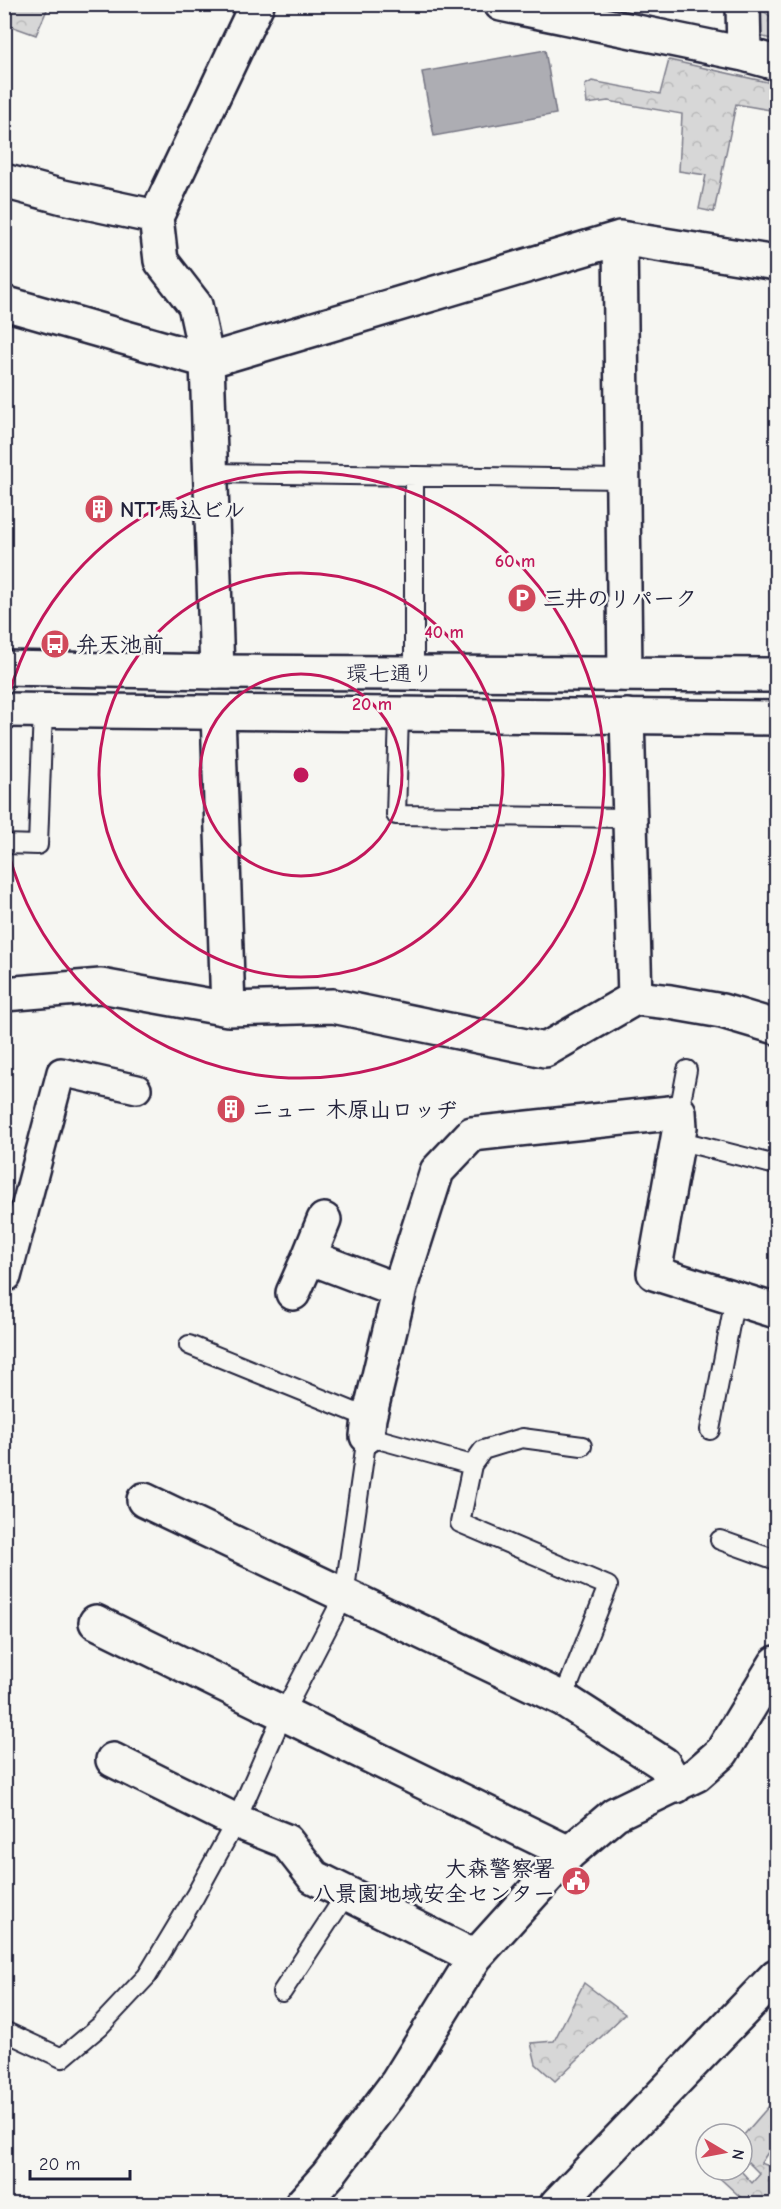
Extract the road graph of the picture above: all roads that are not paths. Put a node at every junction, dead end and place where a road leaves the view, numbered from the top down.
1 (257, 4) edge
2 (501, 4) edge
3 (743, 4) edge
4 (744, 54) junction
5 (777, 63) edge
6 (4, 181) edge
7 (156, 217) junction
8 (620, 238) junction
9 (777, 263) edge
10 (4, 303) edge
11 (207, 361) junction
12 (211, 473) junction
13 (414, 476) junction
14 (622, 479) junction
15 (4, 668) edge
16 (218, 672) junction
17 (414, 673) junction
18 (625, 674) junction
19 (777, 675) edge
20 (4, 710) edge
21 (43, 710) junction
22 (218, 713) junction
23 (399, 715) junction
24 (627, 717) junction
25 (777, 717) edge
26 (628, 818) junction
27 (4, 844) edge
28 (4, 994) edge
29 (635, 998) junction
30 (228, 1009) junction
31 (777, 1027) edge
32 (687, 1070) dead end
33 (137, 1089) dead end
34 (678, 1126) junction
35 (451, 1129) dead end
36 (777, 1165) edge
37 (437, 1171) junction
38 (324, 1220) dead end
39 (309, 1257) junction
40 (4, 1277) edge
41 (399, 1291) junction
42 (293, 1293) dead end
43 (735, 1298) junction
44 (777, 1311) edge
45 (189, 1345) dead end
46 (368, 1427) junction
47 (710, 1430) dead end
48 (582, 1446) dead end
49 (472, 1465) junction
50 (144, 1500) dead end
51 (720, 1540) dead end
52 (777, 1560) edge
53 (344, 1596) junction
54 (96, 1622) dead end
55 (774, 1676) edge
56 (563, 1699) junction
57 (283, 1714) junction
58 (113, 1760) dead end
59 (675, 1786) junction
60 (236, 1821) junction
61 (579, 1852) junction
62 (347, 1893) junction
63 (475, 1956) junction
64 (777, 1976) edge
65 (282, 1992) dead end
66 (4, 2031) edge
67 (302, 2205) edge
68 (557, 2205) edge

1 - 7 street
2 - 4 street
3 - 4 street
4 - 5 street
6 - 7 street
7 - 11 street
8 - 9 street
8 - 11 street
8 - 14 street
10 - 11 street
11 - 12 street
12 - 13 lane
12 - 16 street
13 - 14 lane
13 - 17 lane
14 - 18 street
15 - 16 street, 環七通り
16 - 17 street, 環七通り
17 - 18 street, 環七通り
18 - 19 street, 環七通り
20 - 21 street, 環七通り
21 - 22 street, 環七通り
21 - 27 lane
22 - 23 street, 環七通り
22 - 30 street
23 - 24 street, 環七通り
23 - 26 lane
24 - 25 street, 環七通り
24 - 26 street
26 - 29 street
28 - 30 street
29 - 30 street
29 - 31 street
32 - 34 lane
33 - 40 street
34 - 36 lane
34 - 37 street
34 - 43 street
35 - 37 lane
37 - 41 street
38 - 39 street
39 - 41 street
39 - 42 street
41 - 46 street
43 - 44 street
43 - 47 lane
45 - 46 lane
46 - 49 lane
46 - 53 lane
48 - 49 lane
49 - 56 lane
50 - 53 street
51 - 52 lane
53 - 56 street
53 - 57 lane
54 - 57 street
55 - 59 street
56 - 59 street
57 - 60 lane
57 - 61 street
58 - 60 street
59 - 61 street
60 - 62 street
60 - 66 lane
61 - 63 street
62 - 63 street
62 - 65 lane
63 - 67 street
64 - 68 street

